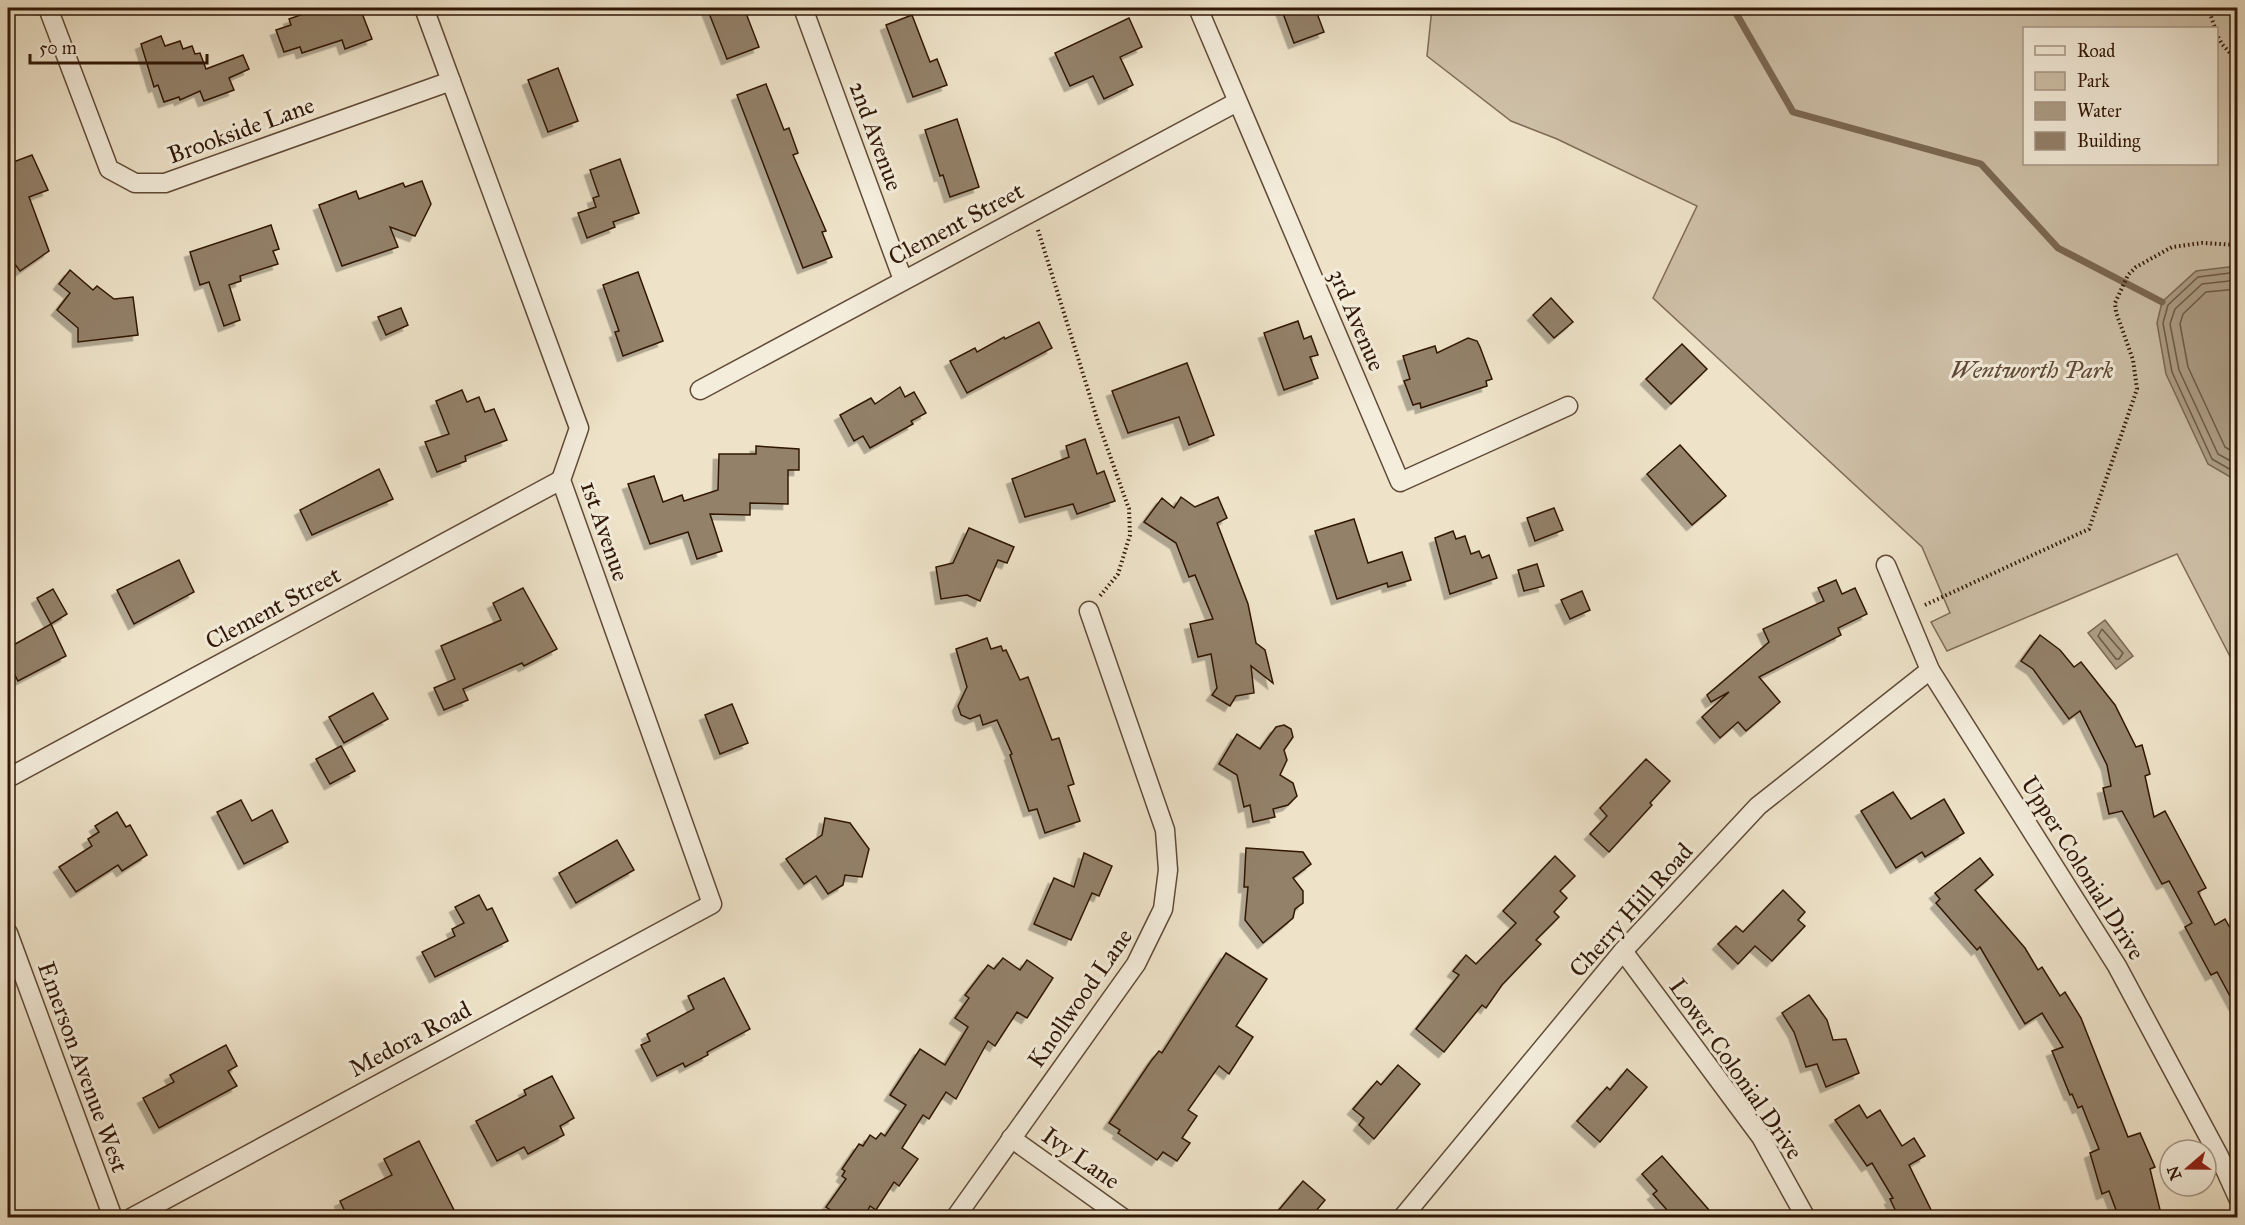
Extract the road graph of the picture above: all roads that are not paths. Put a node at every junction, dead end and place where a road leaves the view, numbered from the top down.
1 (48, 8) edge
2 (424, 8) edge
3 (803, 8) edge
4 (1198, 8) edge
5 (450, 81) junction
6 (1237, 102) junction
7 (903, 280) junction
8 (700, 390) dead end
9 (1568, 406) dead end
10 (561, 480) junction
11 (1887, 565) dead end
12 (1089, 611) road end
13 (1930, 670) junction
14 (8, 778) edge
15 (712, 904) joint
16 (8, 933) edge
17 (1623, 951) junction
18 (1011, 1138) junction
19 (2238, 1198) edge
20 (113, 1218) edge
21 (131, 1218) edge
22 (955, 1218) edge
23 (1123, 1218) edge
24 (1402, 1218) edge
25 (1806, 1218) edge

1 - 5 street, Brookside Lane
2 - 5 street, 1st Avenue
3 - 7 street, 2nd Avenue
4 - 6 street, 3rd Avenue
5 - 10 street, 1st Avenue
6 - 7 street, Clement Street
6 - 9 street, 3rd Avenue
7 - 8 street, Clement Street
10 - 14 street, Clement Street
10 - 15 street, 1st Avenue
11 - 13 street, Upper Colonial Drive
12 - 18 street, Knollwood Lane
13 - 17 street, Cherry Hill Road
13 - 19 street, Upper Colonial Drive
15 - 21 street, Medora Road
16 - 20 street, Emerson Avenue West
17 - 24 street, Cherry Hill Road
17 - 25 street, Lower Colonial Drive
18 - 22 street, Knollwood Lane
18 - 23 street, Ivy Lane

